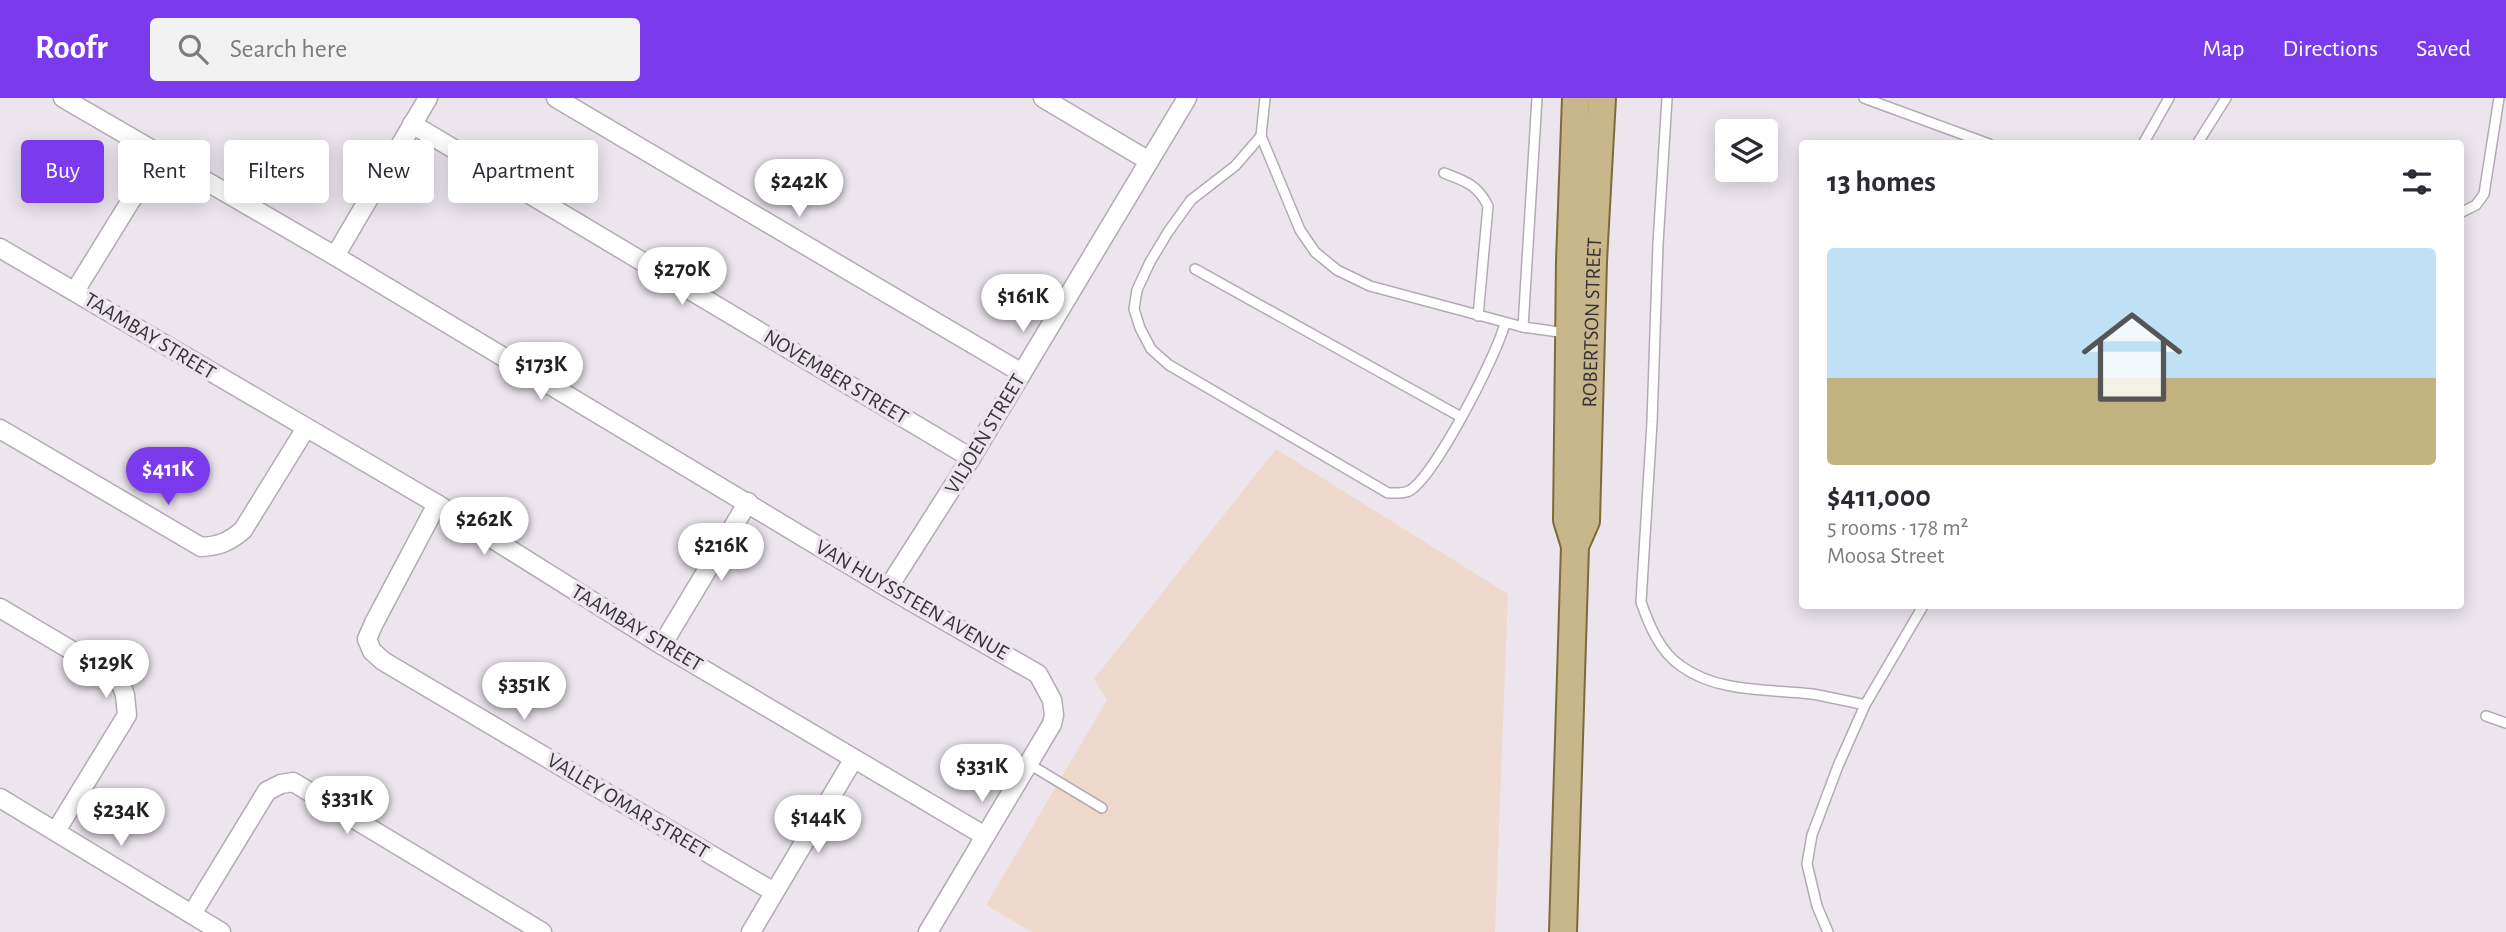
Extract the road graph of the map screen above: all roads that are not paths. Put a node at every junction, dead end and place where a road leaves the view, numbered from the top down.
1 (63, 98) edge
2 (428, 98) edge
3 (556, 98) edge
4 (1043, 98) edge
5 (1187, 98) edge
6 (1265, 98) edge
7 (1537, 98) edge
8 (1576, 98) edge
9 (1602, 98) edge
10 (1667, 98) edge
11 (1864, 98) edge
12 (2169, 98) edge
13 (2226, 98) edge
14 (2499, 98) edge
15 (412, 124) junction
16 (1261, 136) junction
17 (134, 140) edge
18 (1978, 140) edge
19 (2145, 140) edge
20 (2200, 140) edge
21 (1149, 161) junction
22 (1444, 173) dead end
23 (210, 184) edge
24 (129, 203) edge
25 (2464, 211) edge
26 (0, 248) edge
27 (335, 256) junction
28 (1195, 269) dead end
29 (75, 291) junction
30 (1478, 316) junction
31 (1505, 323) junction
32 (1523, 327) junction
33 (1581, 334) junction
34 (1021, 373) junction
35 (1461, 416) junction
36 (306, 428) junction
37 (0, 429) edge
38 (971, 458) junction
39 (748, 502) junction
40 (437, 504) junction
41 (888, 588) junction
42 (0, 608) edge
43 (1921, 609) edge
44 (662, 645) junction
45 (1865, 705) junction
46 (2486, 716) dead end
47 (2506, 723) edge
48 (853, 760) junction
49 (1029, 764) junction
50 (0, 798) edge
51 (1102, 808) dead end
52 (56, 831) junction
53 (985, 836) junction
54 (774, 892) junction
55 (192, 914) junction
56 (221, 932) edge
57 (542, 932) edge
58 (751, 932) edge
59 (928, 932) edge
60 (1563, 932) edge
61 (1828, 932) edge

1 - 17 street, VAN HUYSSTEEN AVENUE
2 - 15 street
3 - 34 street
4 - 21 street
5 - 21 street, VILJOEN STREET
6 - 16 lane
7 - 32 lane
8 - 33 main road, ROBERTSON STREET
9 - 33 main road, ROBERTSON STREET
10 - 45 lane
11 - 18 lane
12 - 19 lane
13 - 20 lane
14 - 25 lane
15 - 27 street
15 - 38 street, NOVEMBER STREET
16 - 30 lane
16 - 35 lane
21 - 34 street, VILJOEN STREET
22 - 30 lane
23 - 27 street, VAN HUYSSTEEN AVENUE
24 - 29 street
26 - 29 street, TAAMBAY STREET
27 - 39 street, VAN HUYSSTEEN AVENUE
28 - 35 lane
29 - 36 street, TAAMBAY STREET
30 - 31 lane
31 - 32 lane
31 - 35 lane
32 - 33 lane
33 - 60 main road, ROBERTSON STREET
34 - 38 street, VILJOEN STREET
36 - 37 street
36 - 40 street, TAAMBAY STREET
38 - 41 street, VILJOEN STREET
39 - 41 street, VAN HUYSSTEEN AVENUE
39 - 44 street
40 - 44 street, TAAMBAY STREET
40 - 54 street, VALLEY OMAR STREET
41 - 49 street, VAN HUYSSTEEN AVENUE
42 - 52 street
43 - 45 lane
44 - 48 street, TAAMBAY STREET
45 - 61 lane
46 - 47 lane
48 - 53 street, TAAMBAY STREET
48 - 54 street
49 - 51 lane
49 - 53 street
50 - 52 street
52 - 55 street
53 - 59 street
54 - 58 street
55 - 56 street
55 - 57 street

